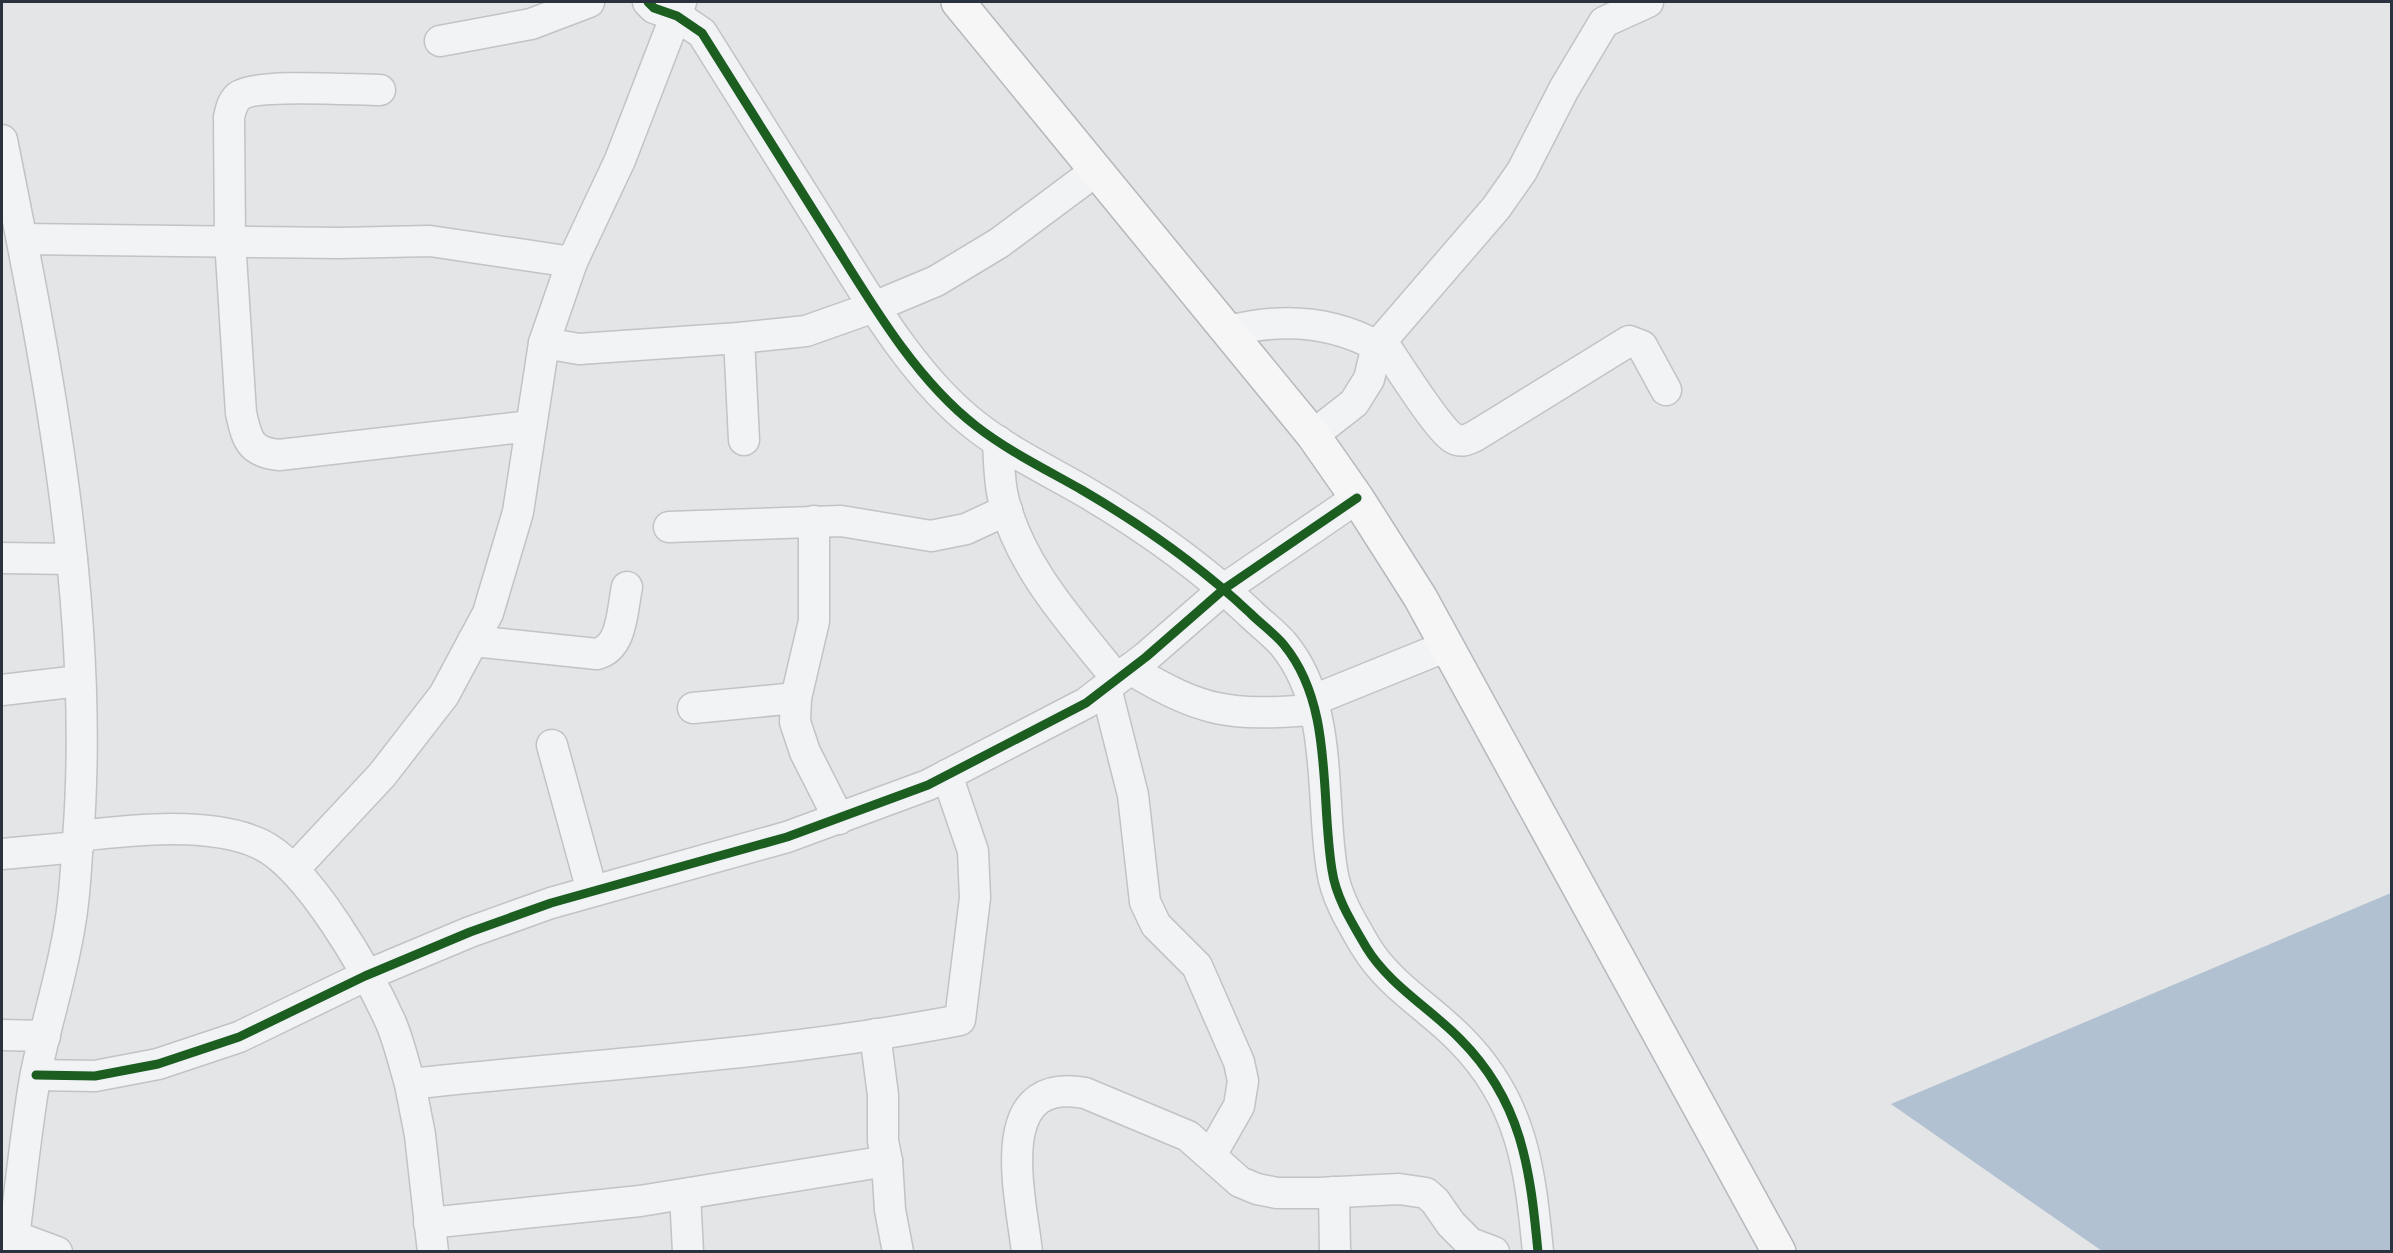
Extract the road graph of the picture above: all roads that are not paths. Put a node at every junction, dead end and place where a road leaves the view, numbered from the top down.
1 (589, 2) edge
2 (648, 2) edge
3 (958, 2) edge
4 (1648, 2) edge
5 (679, 9) edge
6 (440, 41) dead end
7 (380, 90) dead end
8 (2, 140) edge
9 (1096, 170) junction
10 (230, 240) junction
11 (16, 248) edge
12 (572, 262) junction
13 (874, 307) junction
14 (1229, 331) junction
15 (739, 338) junction
16 (544, 343) junction
17 (1379, 343) junction
18 (1666, 390) dead end
19 (531, 426) junction
20 (1313, 435) junction
21 (744, 440) dead end
22 (998, 441) junction
23 (1358, 498) junction
24 (1007, 510) junction
25 (814, 521) junction
26 (669, 527) dead end
27 (2, 558) edge
28 (72, 559) junction
29 (627, 586) dead end
30 (1224, 589) junction
31 (473, 641) junction
32 (1447, 646) junction
33 (1118, 679) junction
34 (79, 681) junction
35 (2, 690) edge
36 (796, 698) junction
37 (1312, 706) junction
38 (693, 708) dead end
39 (552, 745) dead end
40 (947, 775) junction
41 (839, 819) junction
42 (78, 841) junction
43 (2, 854) edge
44 (295, 868) junction
45 (592, 891) junction
46 (365, 976) junction
47 (875, 1034) junction
48 (2, 1035) edge
49 (45, 1036) junction
50 (36, 1075) junction
51 (410, 1084) junction
52 (1211, 1155) junction
53 (887, 1161) junction
54 (1334, 1192) junction
55 (685, 1194) junction
56 (431, 1237) edge
57 (13, 1244) edge
58 (57, 1251) edge
59 (688, 1251) edge
60 (898, 1251) edge
61 (1027, 1251) edge
62 (1335, 1251) edge
63 (1494, 1251) edge
64 (1538, 1251) edge
65 (1779, 1251) edge

1 - 6 street
2 - 5 street
3 - 9 highway
4 - 17 street
5 - 12 street
5 - 13 street
7 - 10 street
8 - 11 street
9 - 13 street
9 - 14 highway
10 - 11 street
10 - 12 street
10 - 19 street
11 - 28 street
12 - 16 street
13 - 15 street
13 - 22 street
14 - 17 street
14 - 20 highway
15 - 16 street
15 - 21 street
16 - 19 street
17 - 18 street
17 - 20 street
19 - 31 street
20 - 23 highway
22 - 24 street
22 - 30 street
23 - 30 street
23 - 32 highway
24 - 25 street
24 - 33 street
25 - 26 street
25 - 36 street
27 - 28 street
28 - 34 street
29 - 31 street
30 - 33 street
30 - 37 street
31 - 44 street
32 - 37 street
32 - 65 highway
33 - 37 street
33 - 40 street
33 - 52 street
34 - 35 street
34 - 42 street
36 - 38 street
36 - 41 street
37 - 64 street
39 - 45 street
40 - 41 street
40 - 47 street
41 - 45 street
42 - 43 street
42 - 44 street
42 - 49 street
44 - 46 street
45 - 46 street
46 - 50 street
46 - 51 street
47 - 51 street
47 - 53 street
48 - 49 street
49 - 50 street
50 - 57 street
51 - 56 street
52 - 54 street
52 - 61 street
53 - 55 street
53 - 60 street
54 - 62 street
54 - 63 street
55 - 56 street
55 - 59 street
57 - 58 street

